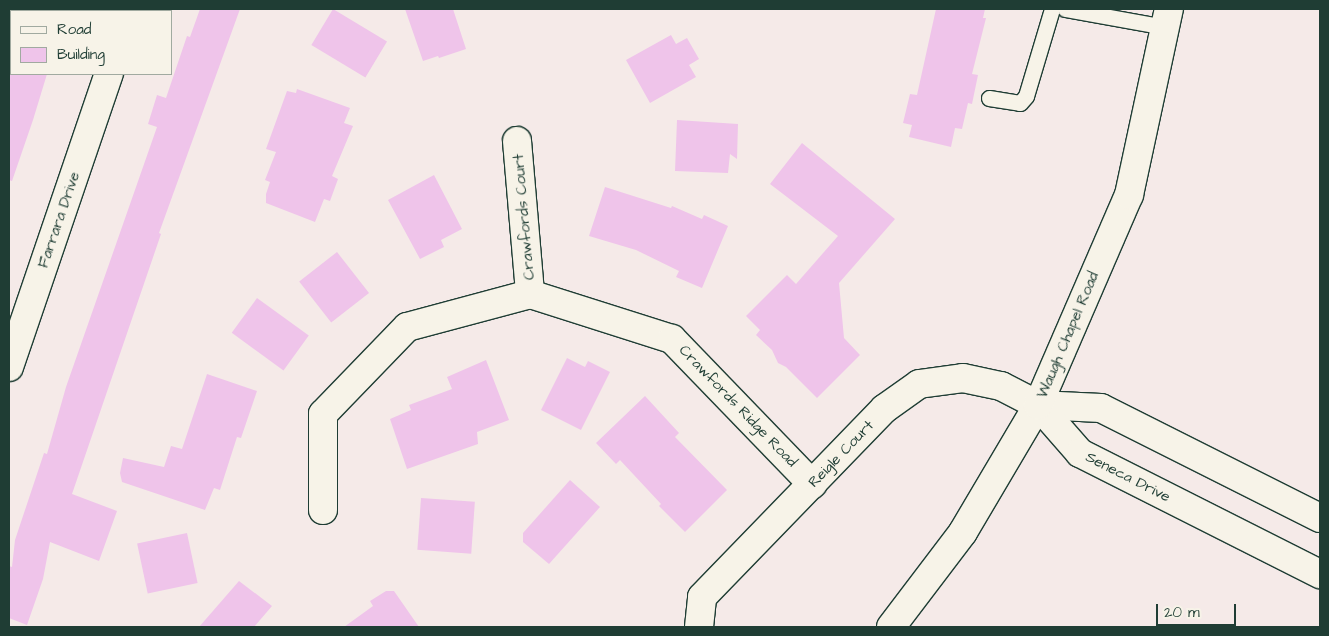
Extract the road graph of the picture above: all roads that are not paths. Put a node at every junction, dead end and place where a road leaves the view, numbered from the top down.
1 (1052, 9) edge
2 (1065, 9) edge
3 (1167, 18) edge
4 (109, 75) edge
5 (989, 98) dead end
6 (517, 141) dead end
7 (530, 294) junction
8 (9, 367) edge
9 (1038, 405) junction
10 (812, 484) junction
11 (323, 510) dead end
12 (1320, 518) edge
13 (1320, 574) edge
14 (699, 627) edge
15 (891, 627) edge

1 - 5 lane
2 - 3 lane
3 - 9 street, Waugh Chapel Road
4 - 8 street, Farrara Drive
6 - 7 street, Crawfords Court
7 - 10 street, Crawfords Ridge Road
7 - 11 street
9 - 10 street, Reigle Court
9 - 12 street
9 - 13 street, Seneca Drive
9 - 15 street, Waugh Chapel Road
10 - 14 street, Reigle Court

